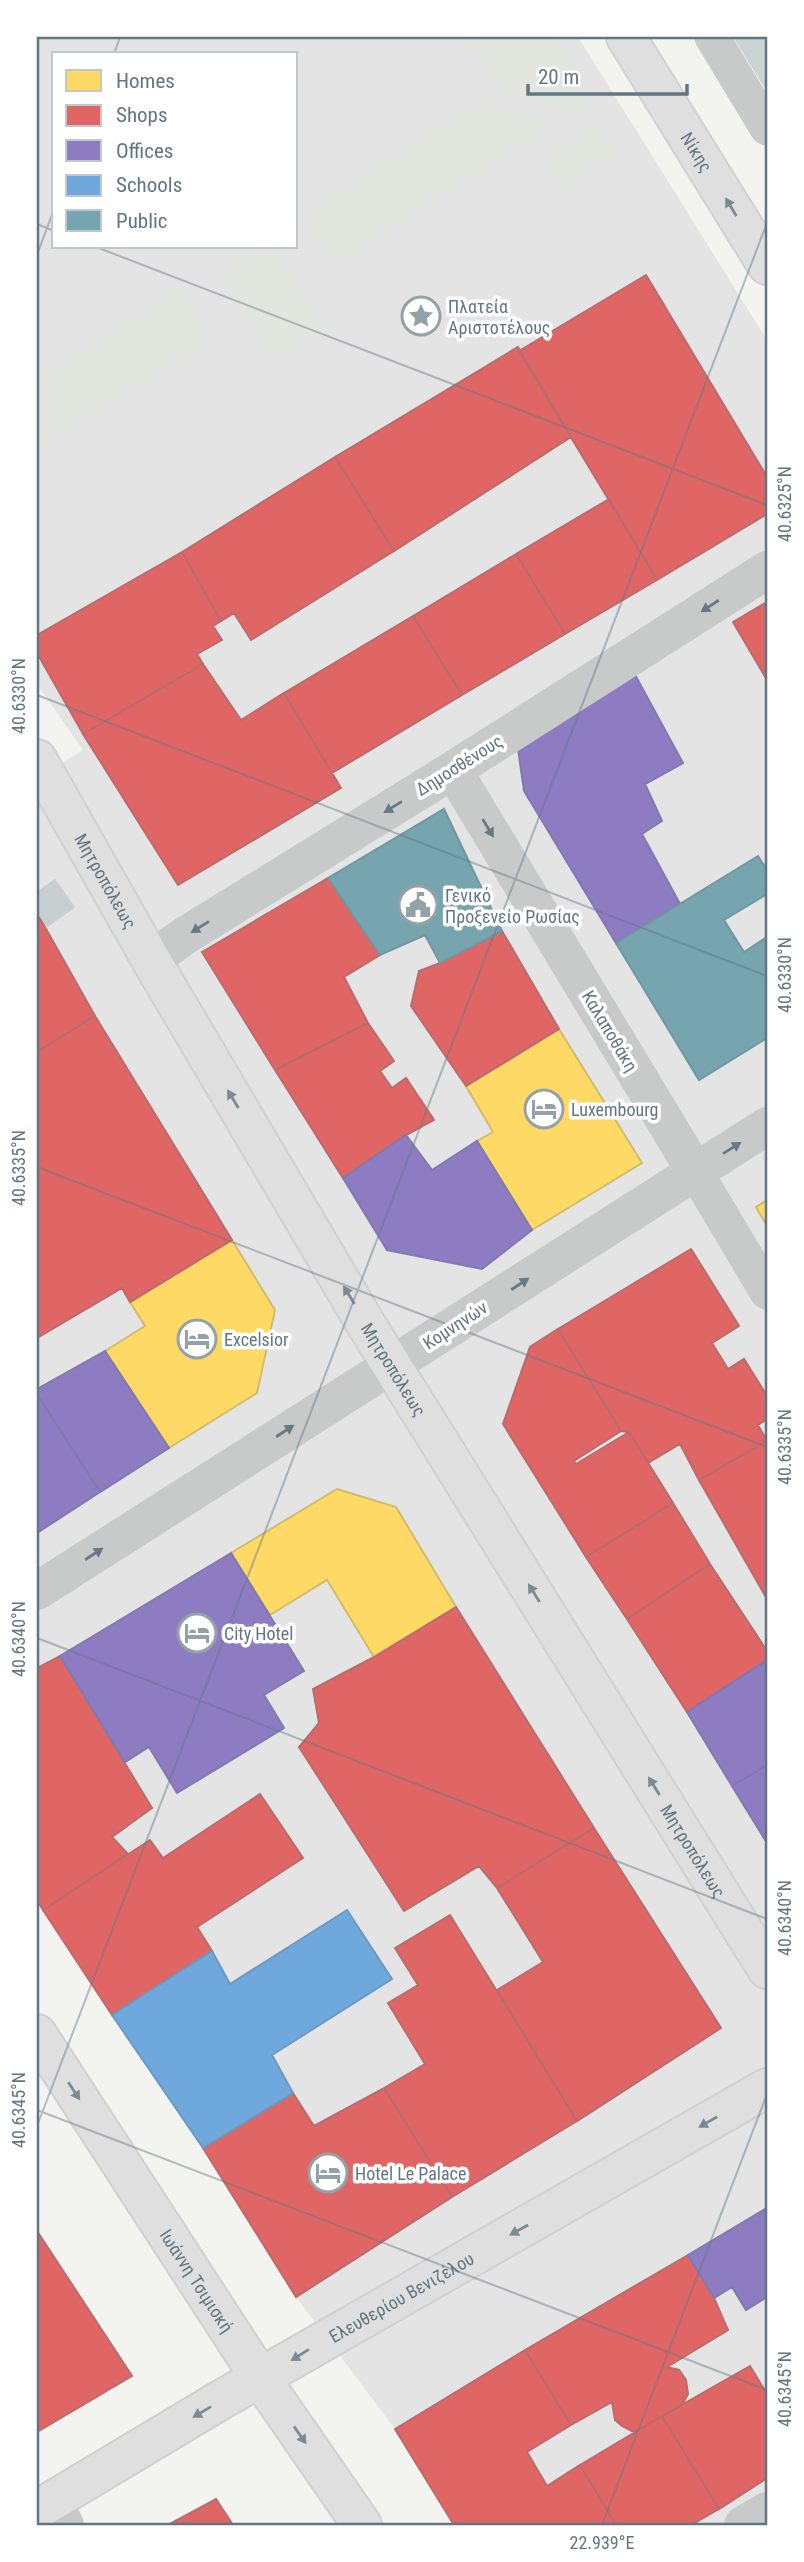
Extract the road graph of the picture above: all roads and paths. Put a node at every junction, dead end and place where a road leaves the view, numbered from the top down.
1 (626, 37) edge
2 (712, 37) edge
3 (767, 128) edge
4 (767, 265) edge
5 (767, 569) edge
6 (37, 760) edge
7 (453, 770) junction
8 (151, 960) junction
9 (767, 1126) edge
10 (695, 1171) junction
11 (767, 1292) edge
12 (393, 1366) junction
13 (37, 1591) edge
14 (767, 1969) edge
15 (37, 2034) edge
16 (767, 2088) edge
17 (261, 2379) junction
18 (767, 2511) edge
19 (52, 2512) edge
20 (362, 2525) edge
21 (743, 2525) edge

4 -> 1 main road, Νίκης
2 - 3 street
5 -> 7 street, Δημοσθένους
6 - 8 main road, Μητροπόλεως
7 -> 8 street, Δημοσθένους
7 -> 10 street, Καλαποθάκη
12 -> 8 main road, Μητροπόλεως
10 -> 9 street, Κομνηνών
10 - 11 street, Καλαποθάκη
12 -> 10 street, Κομνηνών
13 -> 12 street, Κομνηνών
14 -> 12 main road, Μητροπόλεως
15 -> 17 main road, Ιωάννη Τσιμισκή
16 -> 17 main road, Ελευθερίου Βενιζέλου
17 -> 19 main road, Ελευθερίου Βενιζέλου
17 -> 20 main road, Ιωάννη Τσιμισκή
18 - 21 street

